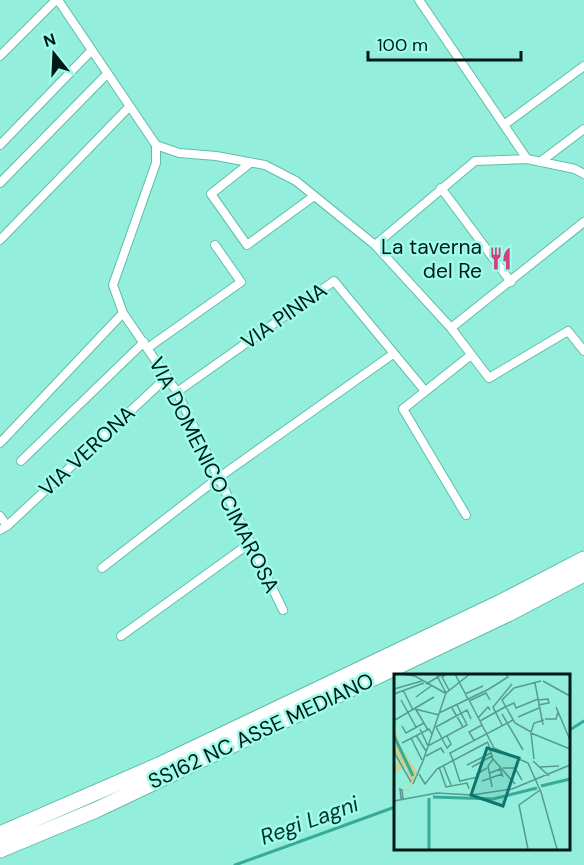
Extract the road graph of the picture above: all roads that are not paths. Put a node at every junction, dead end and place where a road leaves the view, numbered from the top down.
1 (57, 0) edge
2 (419, 0) edge
3 (91, 51) junction
4 (0, 56) edge
5 (584, 66) edge
6 (107, 74) junction
7 (129, 107) junction
8 (504, 126) junction
9 (584, 129) edge
10 (0, 145) edge
11 (156, 145) junction
12 (526, 159) junction
13 (540, 162) junction
14 (250, 163) junction
15 (584, 174) edge
16 (0, 183) edge
17 (441, 188) junction
18 (314, 196) junction
19 (584, 222) edge
20 (0, 240) edge
21 (215, 245) dead end
22 (375, 245) junction
23 (511, 282) junction
24 (123, 313) junction
25 (451, 328) junction
26 (146, 345) junction
27 (584, 351) edge
28 (393, 354) junction
29 (471, 355) junction
30 (167, 377) junction
31 (425, 391) junction
32 (177, 392) junction
33 (0, 443) edge
34 (21, 461) dead end
35 (218, 478) junction
36 (466, 514) dead end
37 (0, 516) edge
38 (4, 528) edge
39 (250, 543) junction
40 (584, 559) edge
41 (102, 568) dead end
42 (584, 574) edge
43 (283, 610) dead end
44 (121, 636) dead end
45 (0, 834) edge
46 (0, 850) edge

1 - 3 street
1 - 4 street
2 - 8 street
3 - 6 street
3 - 10 street
5 - 8 street
6 - 7 street
6 - 16 street
7 - 11 street
7 - 20 street
8 - 12 street
9 - 13 street
11 - 14 street
11 - 24 street, VIA DOMENICO CIMAROSA
12 - 13 street
12 - 17 street
13 - 15 street
14 - 18 street
14 - 18 street
17 - 22 street
17 - 23 street
18 - 22 street
19 - 23 street
21 - 26 street
22 - 25 street
23 - 25 street
24 - 26 street, VIA DOMENICO CIMAROSA
24 - 33 street
25 - 29 street
26 - 30 street, VIA DOMENICO CIMAROSA
26 - 34 street, VIA DOMENICO CIMAROSA
27 - 29 street
28 - 31 street, VIA PINNA
28 - 32 street, VIA PINNA
28 - 35 street
29 - 31 street
30 - 32 street, VIA DOMENICO CIMAROSA
30 - 38 street, VIA VERONA
31 - 36 street
32 - 35 street, VIA DOMENICO CIMAROSA
35 - 39 street, VIA DOMENICO CIMAROSA
35 - 41 street
37 - 38 street, VIA VERONA
39 - 43 street, VIA DOMENICO CIMAROSA
39 - 44 street
40 - 45 highway, SS162 NC ASSE MEDIANO
42 - 46 highway, SS162 NC ASSE MEDIANO

